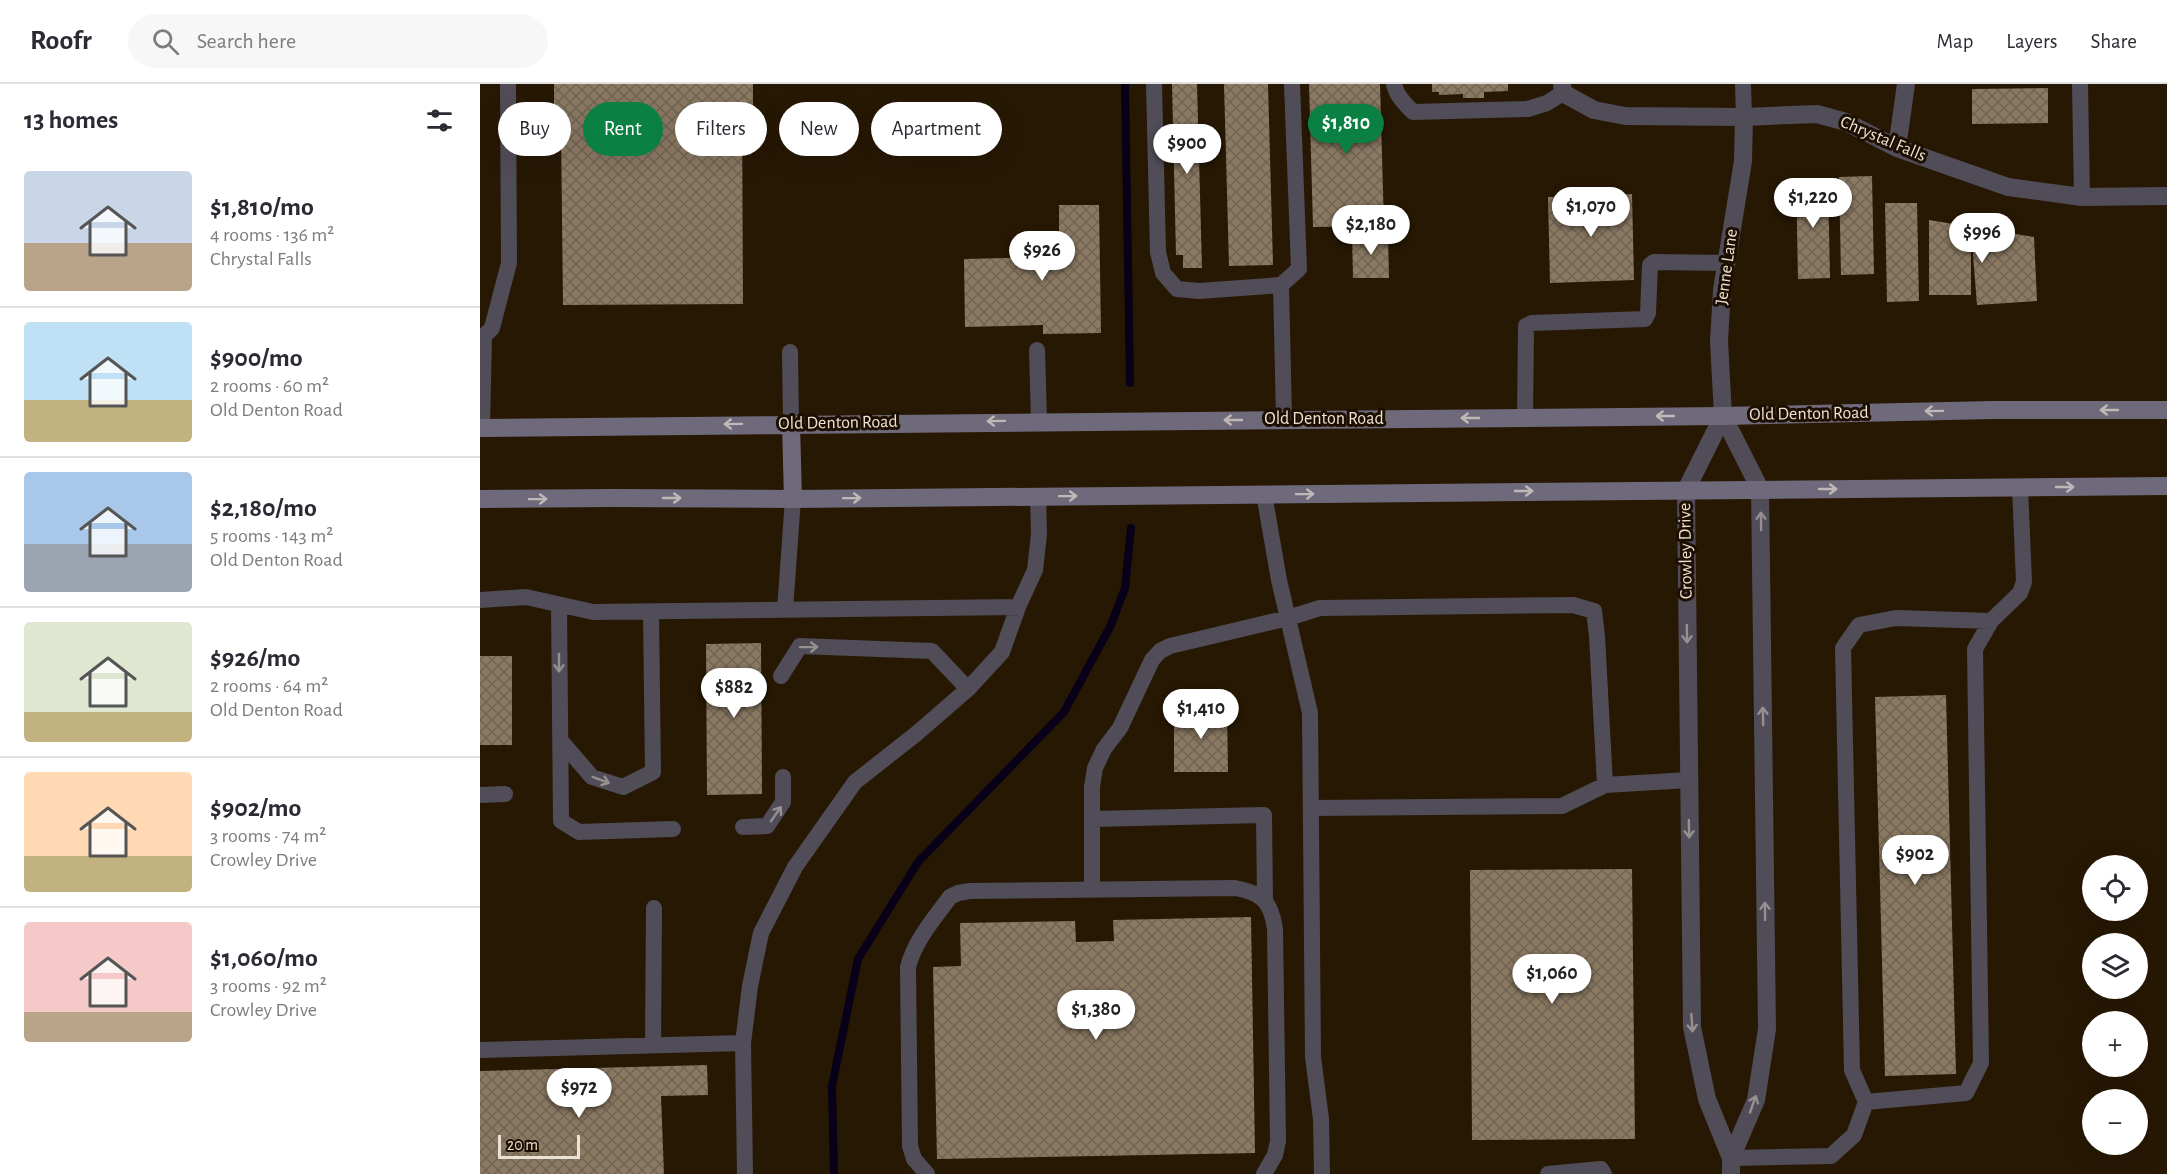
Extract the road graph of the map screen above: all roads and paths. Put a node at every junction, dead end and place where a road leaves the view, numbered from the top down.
1 (508, 84) edge
2 (1154, 84) edge
3 (1292, 84) edge
4 (1394, 84) edge
5 (1743, 84) edge
6 (1906, 84) edge
7 (2080, 84) edge
8 (1562, 89) edge
9 (1744, 117) junction
10 (1897, 148) junction
11 (2167, 196) edge
12 (2082, 197) junction
13 (1727, 263) junction
14 (1281, 285) junction
15 (1037, 350) dead end
16 (790, 352) dead end
17 (2167, 410) edge
18 (1723, 416) junction
19 (1525, 417) junction
20 (1284, 419) junction
21 (1039, 421) junction
22 (791, 424) junction
23 (481, 428) edge
24 (2167, 486) edge
25 (2020, 487) junction
26 (1760, 489) junction
27 (1686, 490) junction
28 (1264, 494) junction
29 (1038, 496) junction
30 (480, 499) edge
31 (793, 499) junction
32 (480, 600) edge
33 (559, 605) junction
34 (1018, 607) junction
35 (785, 610) junction
36 (651, 612) junction
37 (1288, 618) junction
38 (1991, 621) junction
39 (781, 676) dead end
40 (968, 689) junction
41 (560, 740) junction
42 (783, 777) dead end
43 (1689, 780) junction
44 (1605, 785) junction
45 (505, 794) dead end
46 (480, 795) edge
47 (1311, 808) junction
48 (1092, 819) junction
49 (743, 827) dead end
50 (673, 829) dead end
51 (1092, 890) junction
52 (1265, 901) junction
53 (654, 908) dead end
54 (743, 1043) junction
55 (653, 1045) junction
56 (480, 1050) edge
57 (1866, 1102) junction
58 (1731, 1166) edge
59 (745, 1174) edge
60 (927, 1174) edge
61 (1264, 1174) edge
62 (1322, 1174) edge
63 (1548, 1174) edge
64 (1604, 1174) edge

1 - 23 lane
2 - 14 lane
3 - 14 lane
4 - 8 lane
5 - 9 lane
6 - 10 street
7 - 12 lane
8 - 9 street, Chrystal Falls
9 - 10 street, Chrystal Falls
9 - 13 street, Jenne Lane
10 - 12 street, Chrystal Falls
11 - 12 street, Chrystal Falls
13 - 18 street, Jenne Lane
13 - 19 lane
14 - 20 lane
15 - 21 lane
16 - 22 lane
17 -> 18 main road, Old Denton Road
18 -> 19 main road, Old Denton Road
18 - 26 street
18 - 27 street, Crowley Drive
19 -> 20 main road, Old Denton Road
20 -> 21 main road, Old Denton Road
21 -> 22 main road, Old Denton Road
22 -> 23 main road, Old Denton Road
22 - 31 main road
25 -> 24 main road
26 -> 25 main road
25 - 38 lane
26 - 27 main road
58 -> 26 street
28 -> 27 main road
27 -> 43 street, Crowley Drive
29 -> 28 main road
28 - 37 lane
31 -> 29 main road
29 - 34 lane
30 -> 31 main road
31 - 35 lane
32 - 33 lane
33 - 36 lane
33 -> 41 lane
34 - 35 lane
34 - 40 lane
35 - 36 lane
41 -> 36 lane
37 - 44 lane
37 - 47 lane
37 - 48 lane
38 - 57 lane
38 - 57 lane
39 -> 40 lane
40 - 54 lane
41 - 50 lane
49 -> 42 lane
43 - 44 lane
43 -> 58 street, Crowley Drive
44 - 47 lane
45 - 46 lane
47 - 62 lane
48 - 51 lane
48 - 52 lane
51 - 52 lane
51 - 60 lane
52 - 61 lane
53 - 55 lane
54 - 55 lane
54 - 59 lane
55 - 56 lane
57 - 58 lane
63 - 64 lane

